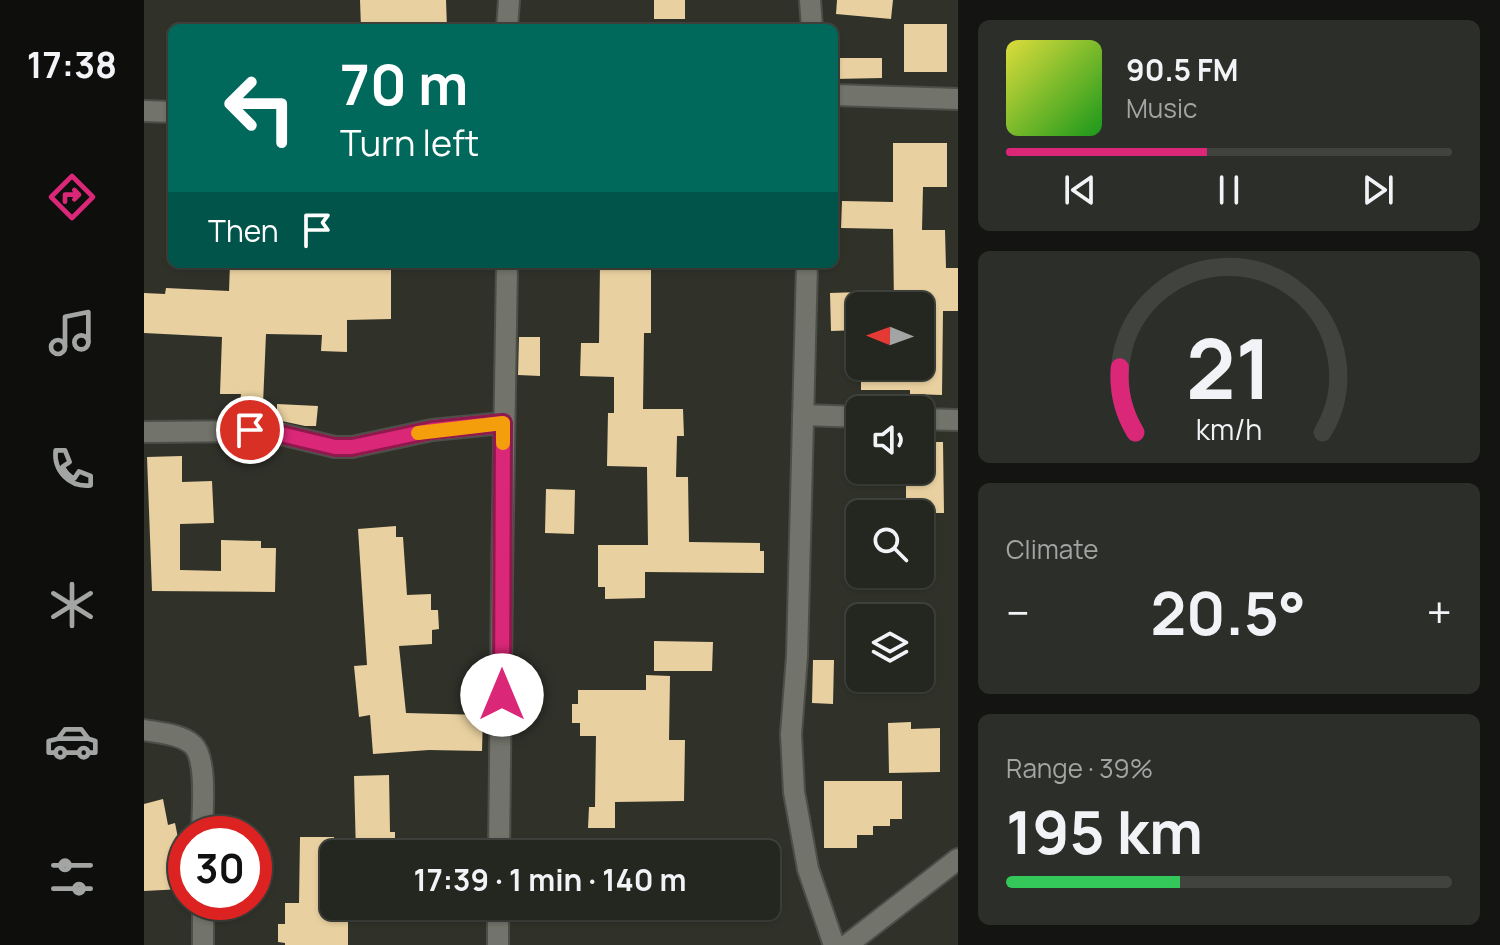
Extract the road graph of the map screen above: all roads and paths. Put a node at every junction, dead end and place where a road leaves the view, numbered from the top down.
1 (509, 0) edge
2 (810, 0) edge
3 (507, 24) edge
4 (812, 24) edge
5 (838, 95) edge
6 (958, 99) edge
7 (144, 111) edge
8 (168, 112) edge
9 (507, 268) edge
10 (807, 268) edge
11 (803, 415) junction
12 (846, 417) edge
13 (934, 419) edge
14 (958, 420) edge
15 (503, 423) junction
16 (144, 432) edge
17 (144, 730) edge
18 (202, 816) edge
19 (499, 840) edge
20 (958, 859) edge
21 (203, 920) edge
22 (498, 920) edge
23 (203, 945) edge
24 (498, 945) edge
25 (834, 945) edge
26 (847, 945) edge

1 - 3 street
2 - 4 street
5 - 6 street
7 - 8 street
9 - 15 street
10 - 11 street
11 - 12 street
11 - 25 street
13 - 14 street
15 - 16 street
15 - 19 street
17 - 18 street
20 - 26 street
21 - 23 street
22 - 24 street

